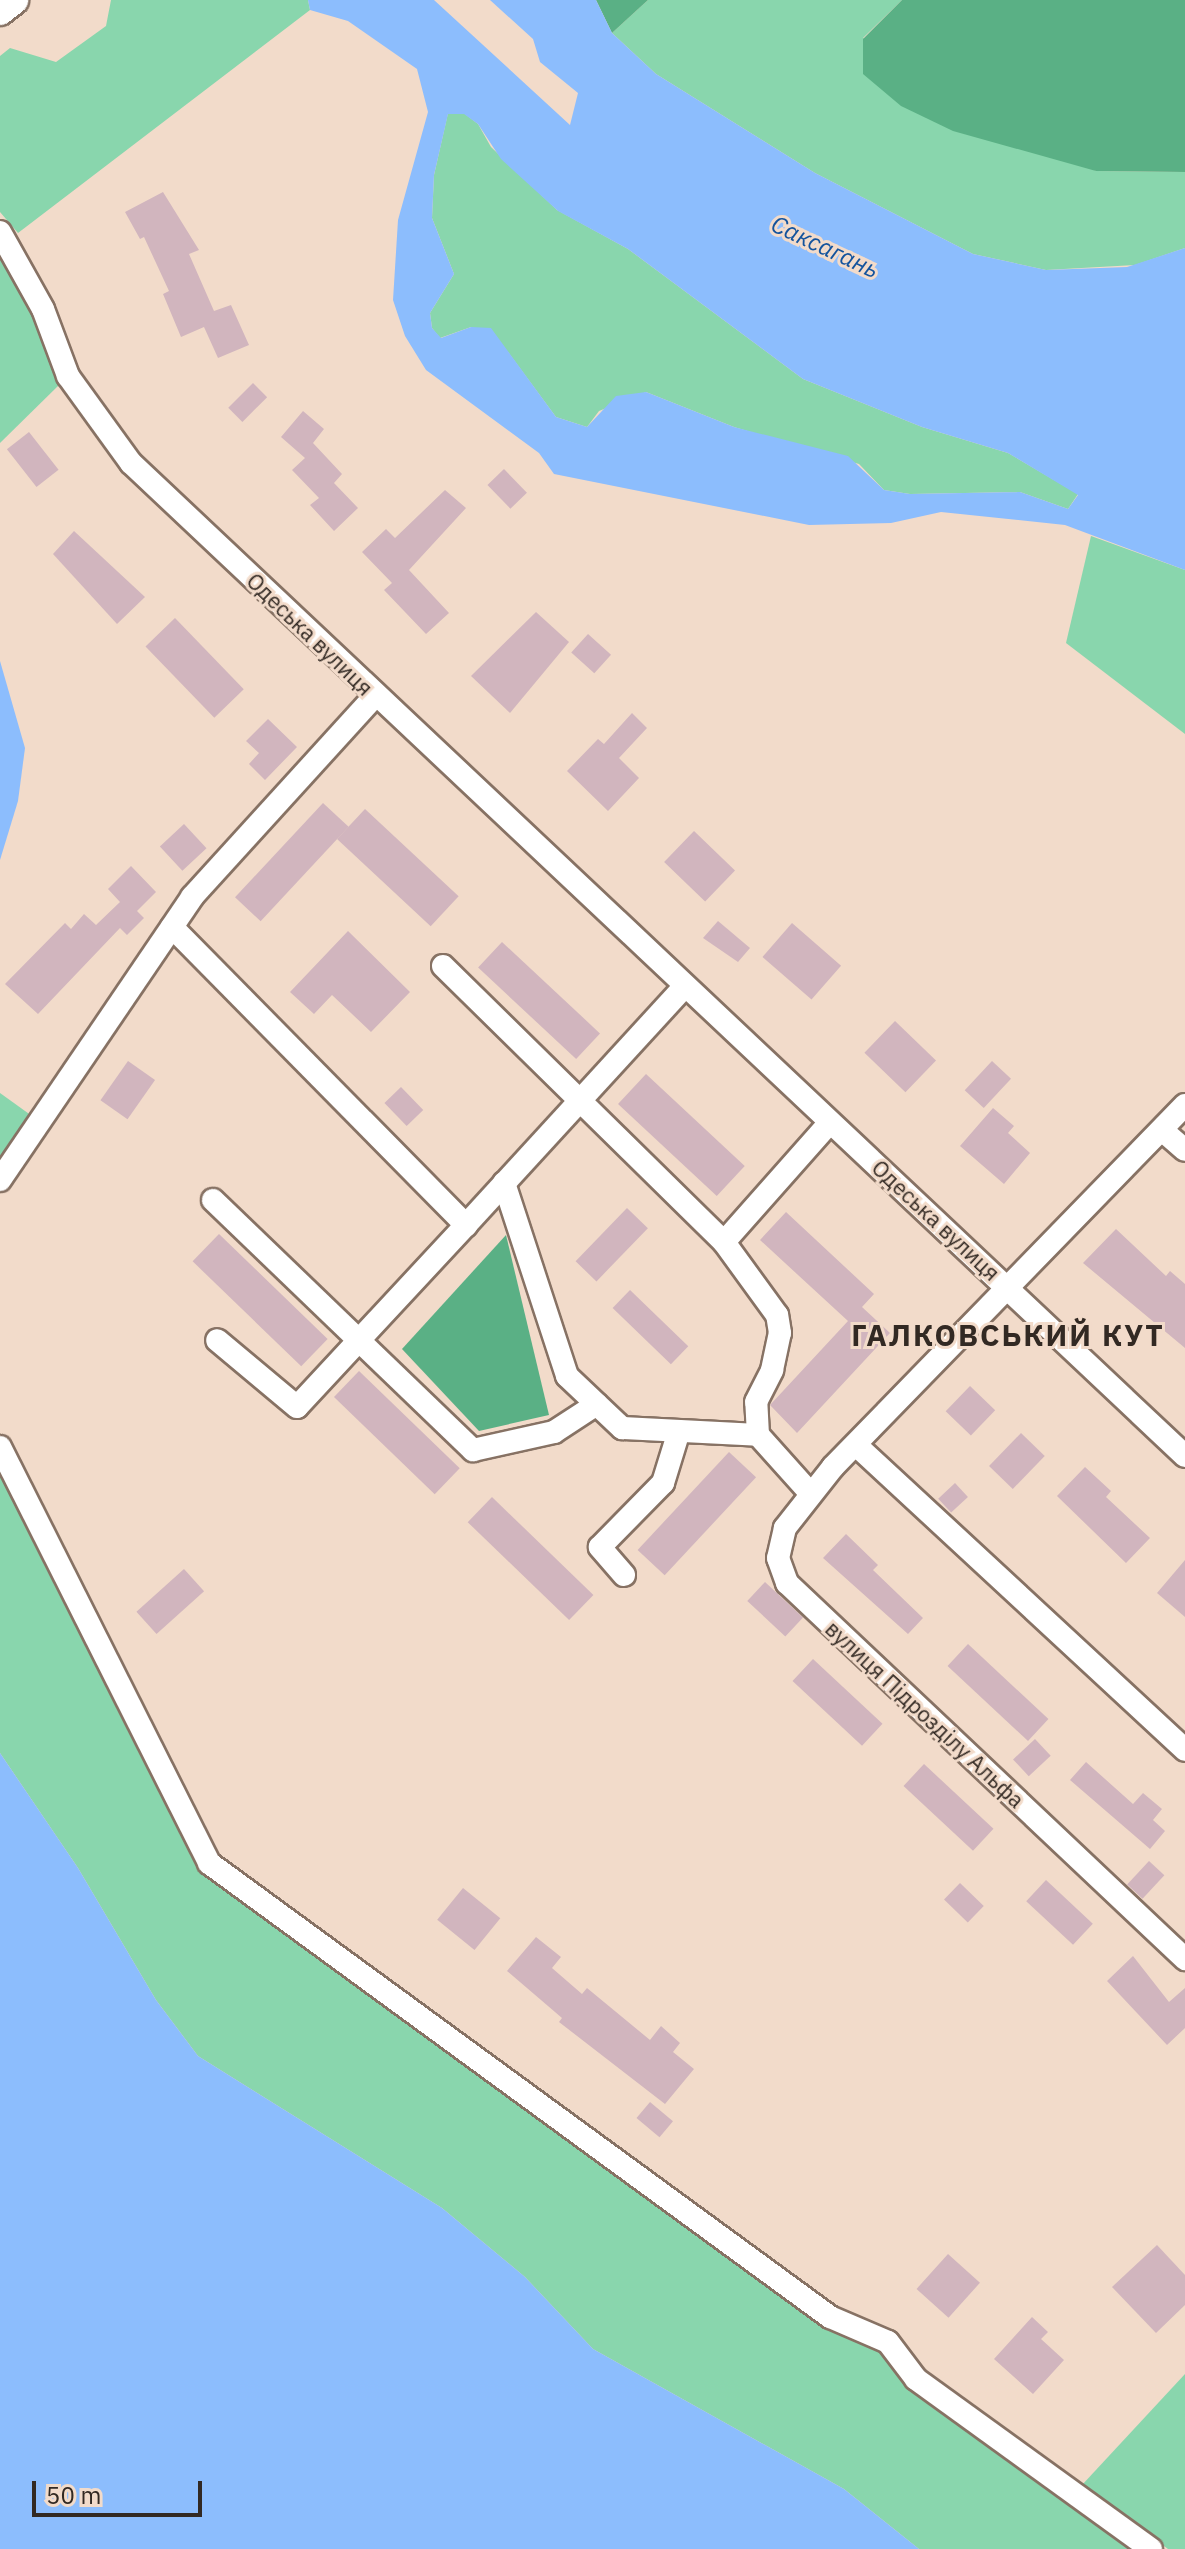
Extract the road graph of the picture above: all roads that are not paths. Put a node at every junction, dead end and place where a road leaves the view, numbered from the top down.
1 (14, 0) edge
2 (0, 11) edge
3 (0, 232) edge
4 (375, 696) junction
5 (172, 927) junction
6 (443, 966) dead end
7 (685, 986) junction
8 (580, 1101) junction
9 (1185, 1105) edge
10 (830, 1122) junction
11 (1162, 1130) junction
12 (1185, 1150) edge
13 (0, 1180) edge
14 (504, 1183) junction
15 (213, 1200) dead end
16 (466, 1225) junction
17 (724, 1242) junction
18 (1007, 1287) junction
19 (361, 1339) junction
20 (217, 1340) dead end
21 (597, 1404) junction
22 (679, 1431) junction
23 (758, 1435) junction
24 (856, 1445) junction
25 (0, 1447) edge
26 (1185, 1456) edge
27 (811, 1494) junction
28 (624, 1575) dead end
29 (1185, 1750) edge
30 (1185, 1959) edge
31 (1151, 2549) edge

1 - 2 main road
3 - 4 street, Одеська вулиця
4 - 5 street
4 - 7 street, Одеська вулиця
5 - 13 street
5 - 16 street
6 - 8 street
7 - 8 street
7 - 10 street, Одеська вулиця
8 - 14 street
8 - 17 street
9 - 11 street, вулиця Підрозділу Альфа
10 - 17 street
10 - 18 street, Одеська вулиця
11 - 12 street
11 - 18 street, вулиця Підрозділу Альфа
14 - 16 street
14 - 21 street
15 - 19 street
16 - 19 street
17 - 23 street
18 - 24 street, вулиця Підрозділу Альфа
18 - 26 street, Одеська вулиця
19 - 20 street
19 - 21 street
21 - 22 street
22 - 23 street
22 - 28 street
23 - 27 street
24 - 27 street, вулиця Підрозділу Альфа
24 - 29 street
25 - 31 street
27 - 30 street, вулиця Підрозділу Альфа

